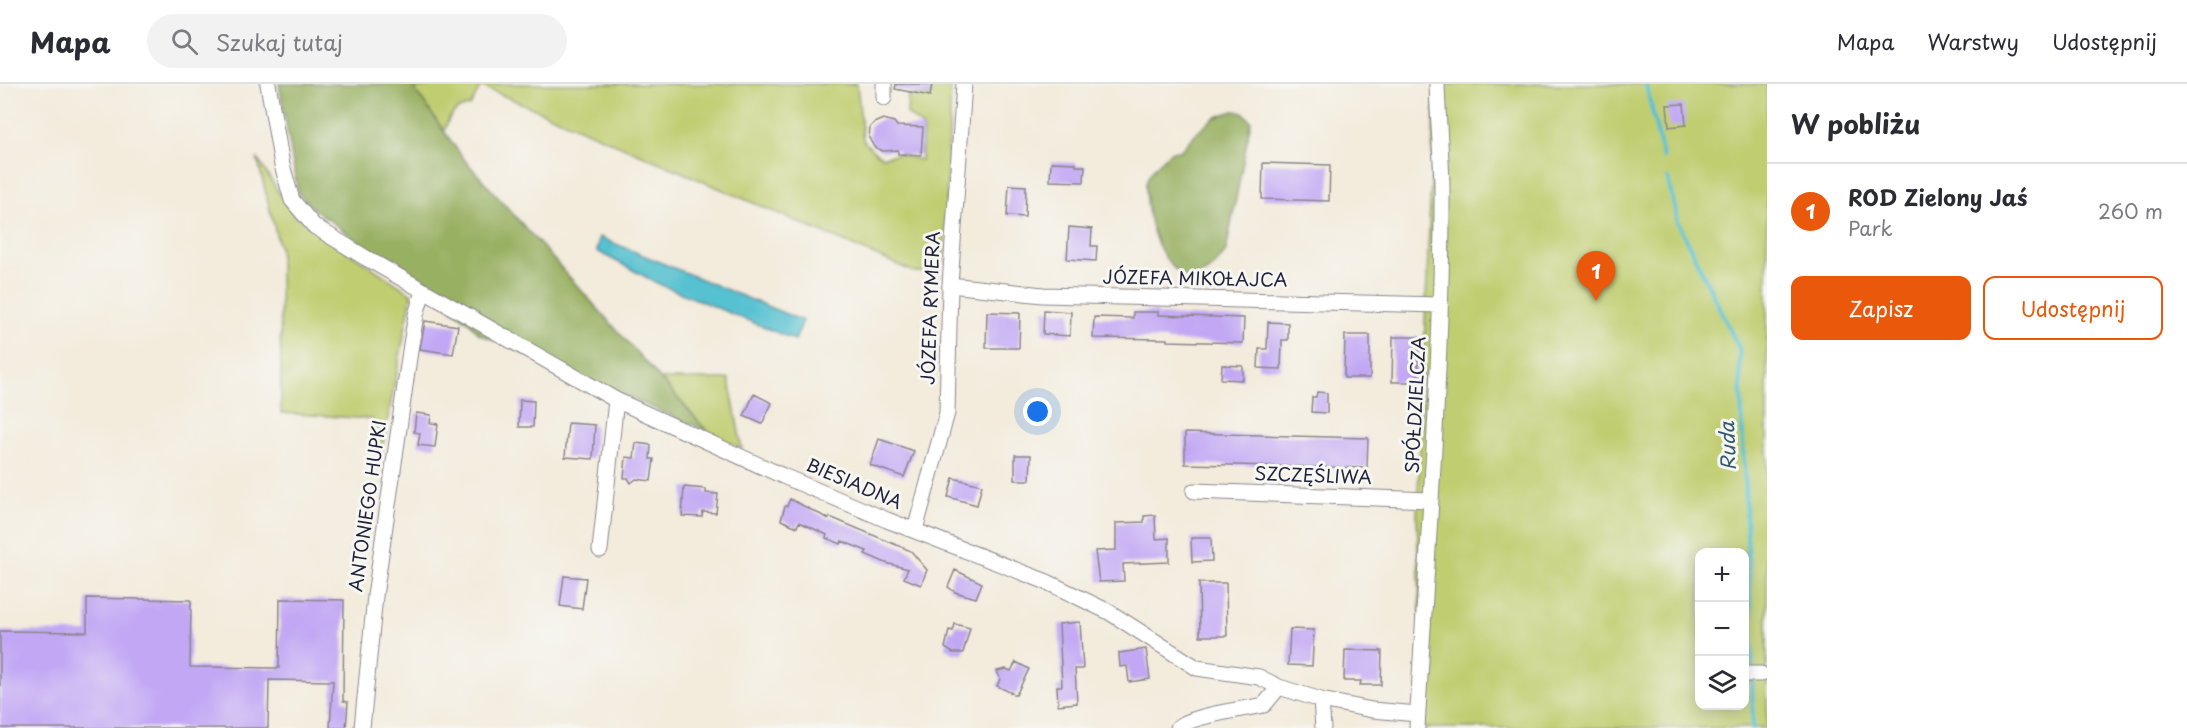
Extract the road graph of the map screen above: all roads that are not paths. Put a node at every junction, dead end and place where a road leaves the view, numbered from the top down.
1 (268, 84) edge
2 (964, 84) edge
3 (1437, 84) edge
4 (950, 285) junction
5 (423, 291) junction
6 (1440, 304) junction
7 (616, 400) junction
8 (1194, 491) dead end
9 (1430, 500) junction
10 (915, 530) junction
11 (600, 550) dead end
12 (1749, 674) edge
13 (1761, 674) dead end
14 (1279, 687) junction
15 (1321, 700) junction
16 (1417, 721) edge
17 (362, 728) edge
18 (1178, 728) edge
19 (1323, 728) edge

1 - 5 street, BIESIADNA
2 - 4 street, JÓZEFA RYMERA
3 - 6 street, SPÓŁDZIELCZA
4 - 6 street, JÓZEFA MIKOŁAJCA
4 - 10 street, JÓZEFA RYMERA
5 - 7 street, BIESIADNA
5 - 17 street, ANTONIEGO HUPKI
6 - 9 street, SPÓŁDZIELCZA
7 - 10 street, BIESIADNA
7 - 11 street
8 - 9 street, SZCZĘŚLIWA
9 - 16 street, SPÓŁDZIELCZA
10 - 14 street, BIESIADNA
12 - 13 street
14 - 15 street, BIESIADNA
14 - 18 street
15 - 16 street, BIESIADNA
15 - 19 street

